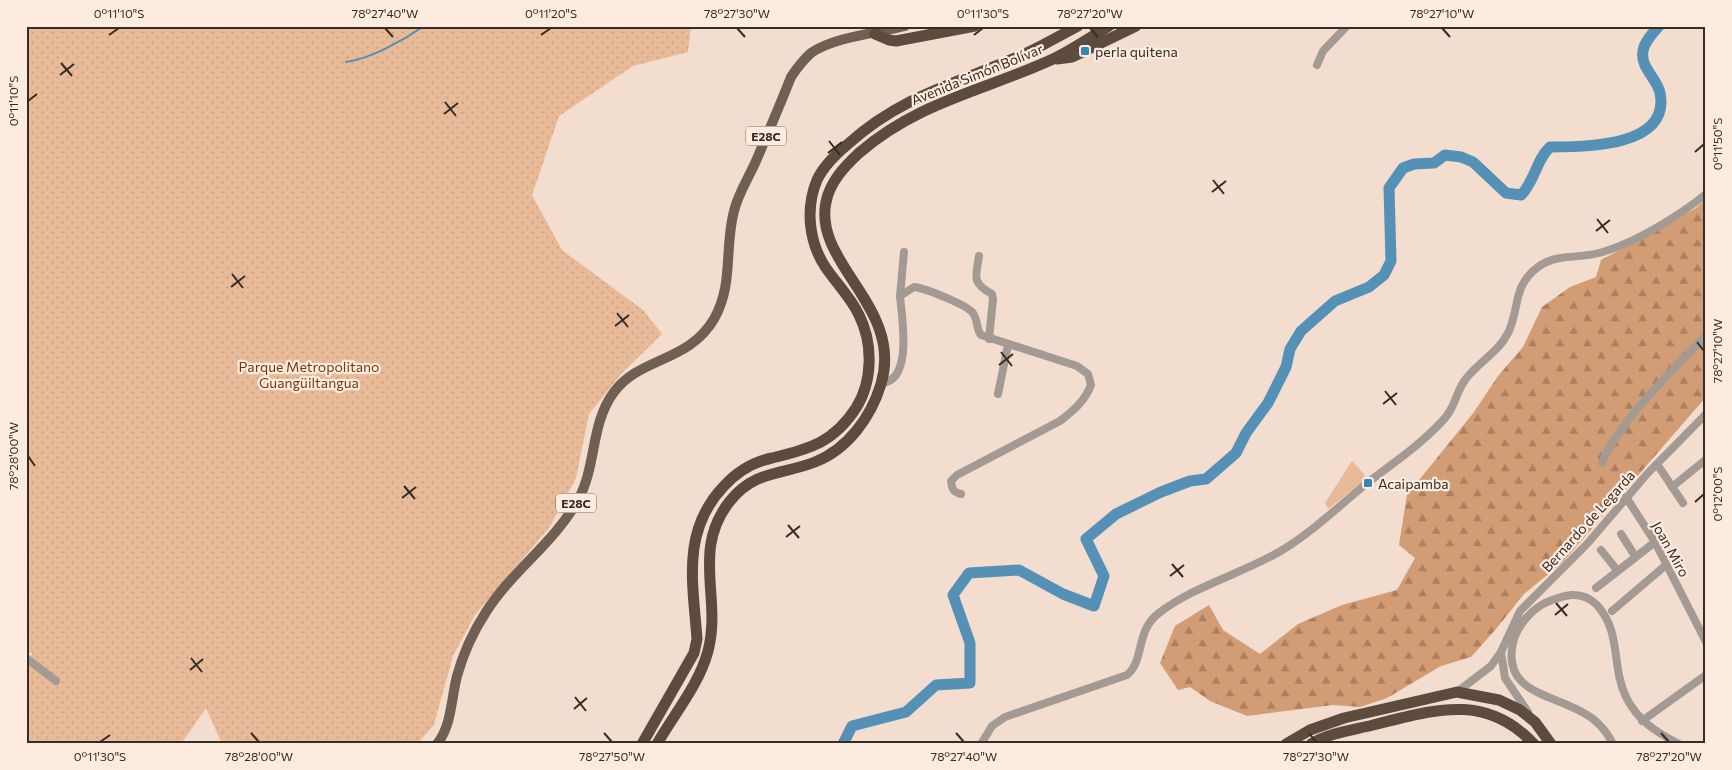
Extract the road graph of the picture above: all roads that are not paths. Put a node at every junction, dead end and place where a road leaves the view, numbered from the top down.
1 (905, 26) edge
2 (975, 26) edge
3 (1078, 26) edge
4 (1110, 26) edge
5 (1136, 26) edge
6 (1347, 26) edge
7 (875, 34) junction
8 (1053, 59) junction
9 (1317, 65) dead end
10 (1706, 194) edge
11 (904, 252) dead end
12 (979, 256) dead end
13 (900, 296) junction
14 (1706, 335) edge
15 (989, 339) junction
16 (1008, 345) junction
17 (882, 383) junction
18 (998, 394) dead end
19 (1706, 414) edge
20 (1704, 461) dead end
21 (1602, 463) dead end
22 (1657, 464) junction
23 (1672, 487) junction
24 (961, 494) dead end
25 (1626, 497) junction
26 (1683, 503) dead end
27 (1621, 534) dead end
28 (1655, 542) junction
29 (1601, 550) dead end
30 (1635, 556) junction
31 (1666, 565) junction
32 (1617, 570) junction
33 (1596, 588) dead end
34 (1612, 611) dead end
35 (1510, 640) junction
36 (1706, 642) edge
37 (1501, 652) junction
38 (26, 658) edge
39 (1706, 675) edge
40 (56, 681) dead end
41 (1457, 692) junction
42 (450, 705) junction
43 (1642, 721) junction
44 (1535, 722) junction
45 (430, 744) edge
46 (437, 744) edge
47 (642, 744) edge
48 (657, 744) edge
49 (981, 744) edge
50 (1286, 744) edge
51 (1311, 744) edge
52 (1534, 744) edge
53 (1551, 744) edge
54 (1613, 744) edge
55 (1678, 744) edge

1 - 7 main road, E28C
2 - 7 highway
3 - 47 highway, Avenida Simón Bolívar
4 - 8 highway, Avenida Simón Bolívar
5 - 8 highway
6 - 9 street
7 - 42 main road, E28C
8 - 17 highway, Avenida Simón Bolívar
10 - 49 street
11 - 13 street
12 - 15 street
13 - 15 street
13 - 17 street
14 - 21 street
15 - 16 street
16 - 18 street
16 - 24 street
17 - 48 highway, Avenida Simón Bolívar
19 - 22 street, Bernardo de Legarda
20 - 23 street
22 - 23 street
22 - 25 street, Bernardo de Legarda
23 - 26 street
25 - 28 street, Joan Miro
25 - 35 street, Bernardo de Legarda
27 - 30 street
28 - 30 street
28 - 31 street, Joan Miro
29 - 32 street
30 - 32 street
31 - 34 street
31 - 36 street, Joan Miro
32 - 33 street
35 - 37 street, Bernardo de Legarda
35 - 43 street
35 - 54 street
37 - 41 street, Bernardo de Legarda
37 - 44 street, Bernardo de Legarda
38 - 40 street
39 - 43 street
41 - 44 highway
41 - 50 highway
42 - 45 main road, E28C
42 - 46 main road, E28C
43 - 55 street
44 - 53 highway
51 - 52 highway

